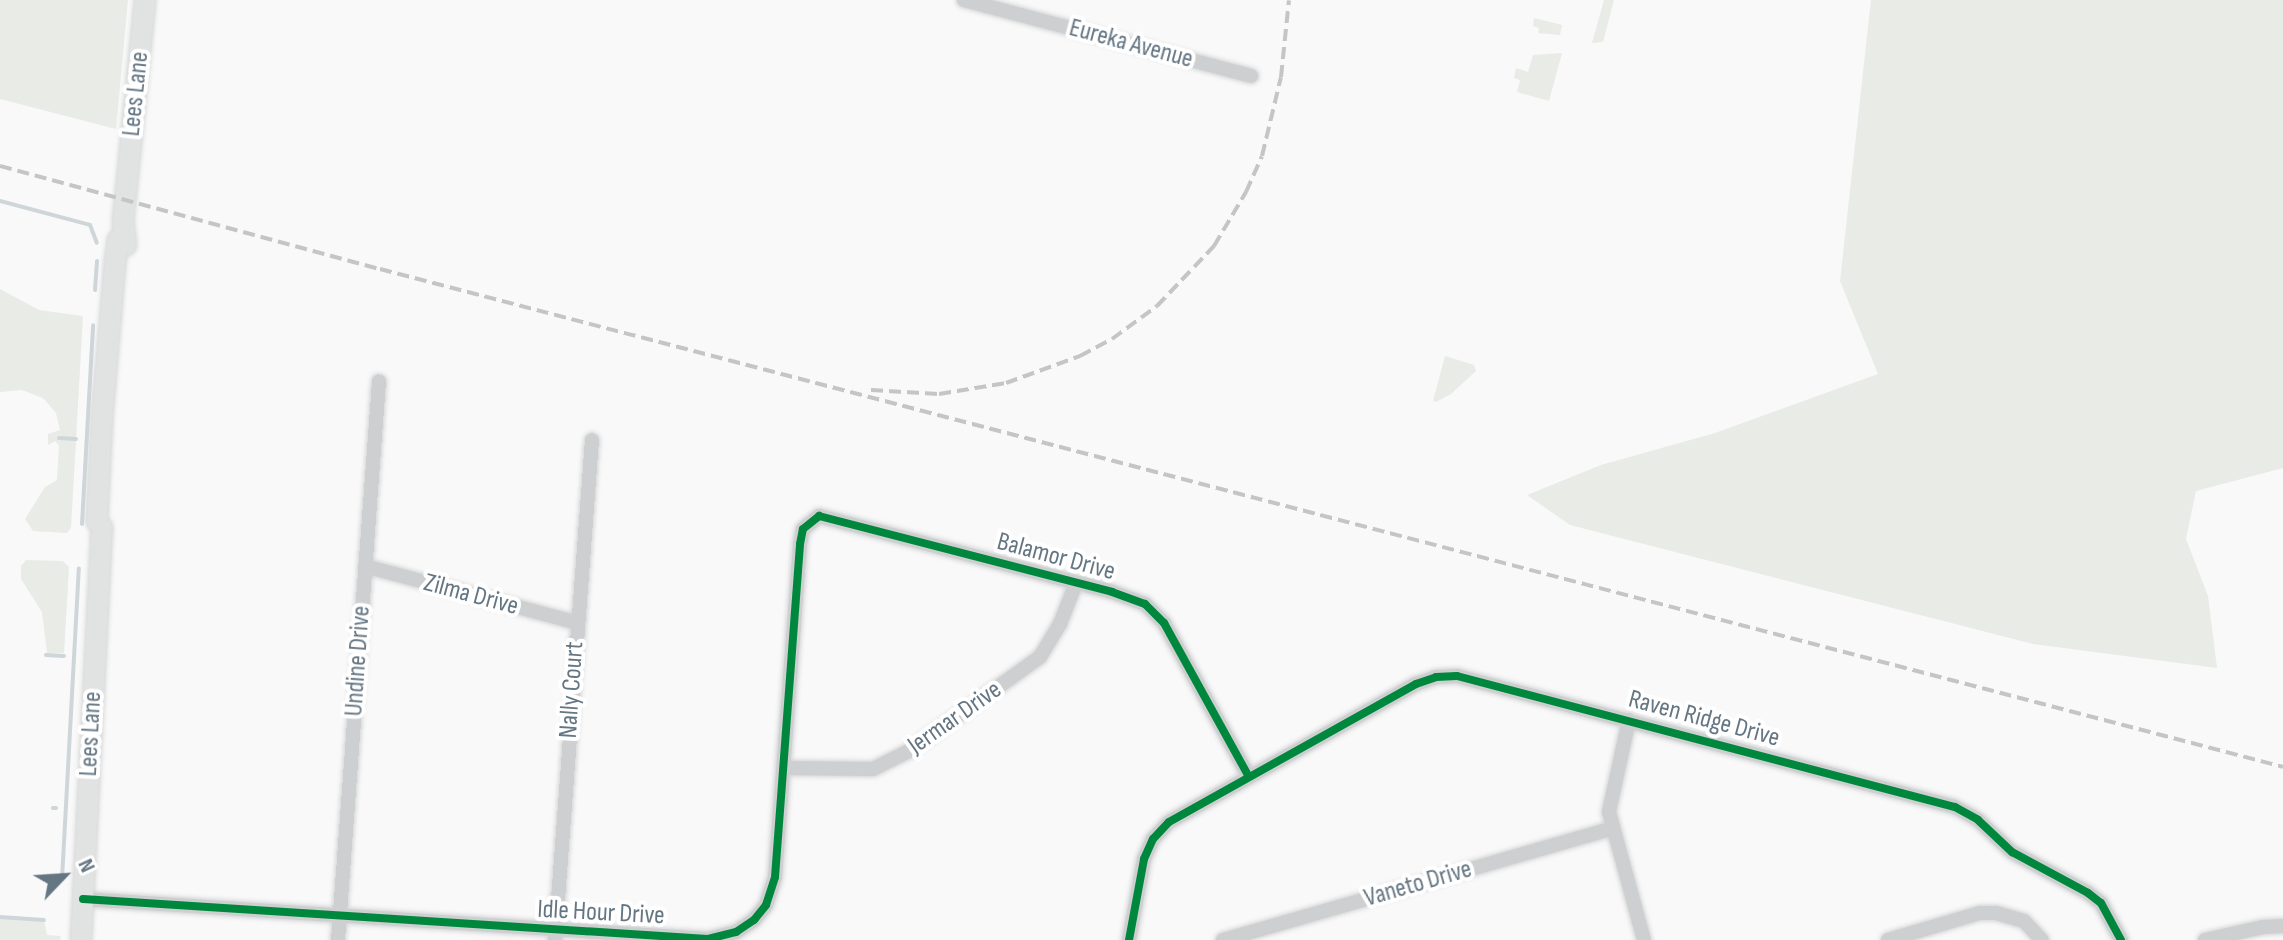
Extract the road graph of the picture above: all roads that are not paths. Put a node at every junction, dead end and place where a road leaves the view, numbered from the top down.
1 (145, 0) edge
2 (964, 0) edge
3 (1251, 76) dead end
4 (379, 382) dead end
5 (592, 440) dead end
6 (809, 522) joint
7 (365, 566) junction
8 (1076, 583) junction
9 (577, 623) junction
10 (1629, 720) junction
11 (784, 768) junction
12 (1248, 775) junction
13 (1613, 828) junction
14 (83, 899) junction
15 (340, 917) junction
16 (2280, 931) edge
17 (555, 935) edge
18 (81, 940) edge
19 (338, 940) edge
20 (1129, 940) edge
21 (1223, 940) edge
22 (1644, 940) edge
23 (1888, 940) edge
24 (2042, 940) edge
25 (2121, 940) edge
26 (2205, 940) edge

1 - 14 street, Lees Lane
2 - 3 street, Eureka Avenue
4 - 7 street, Undine Drive
5 - 9 street, Nally Court
6 - 8 street, Balamor Drive
6 - 11 street, Idle Hour Drive
7 - 9 street, Zilma Drive
7 - 15 street, Undine Drive
8 - 11 street, Jermar Drive
8 - 12 street, Balamor Drive
9 - 17 street, Nally Court
10 - 12 street, Raven Ridge Drive
10 - 13 street
10 - 25 street, Raven Ridge Drive
11 - 17 street, Idle Hour Drive
12 - 20 street, Raven Ridge Drive
13 - 21 street, Vaneto Drive
13 - 22 street
14 - 15 street, Idle Hour Drive
14 - 18 street, Lees Lane
15 - 17 street, Idle Hour Drive
15 - 19 street, Undine Drive
16 - 26 street
23 - 24 street

